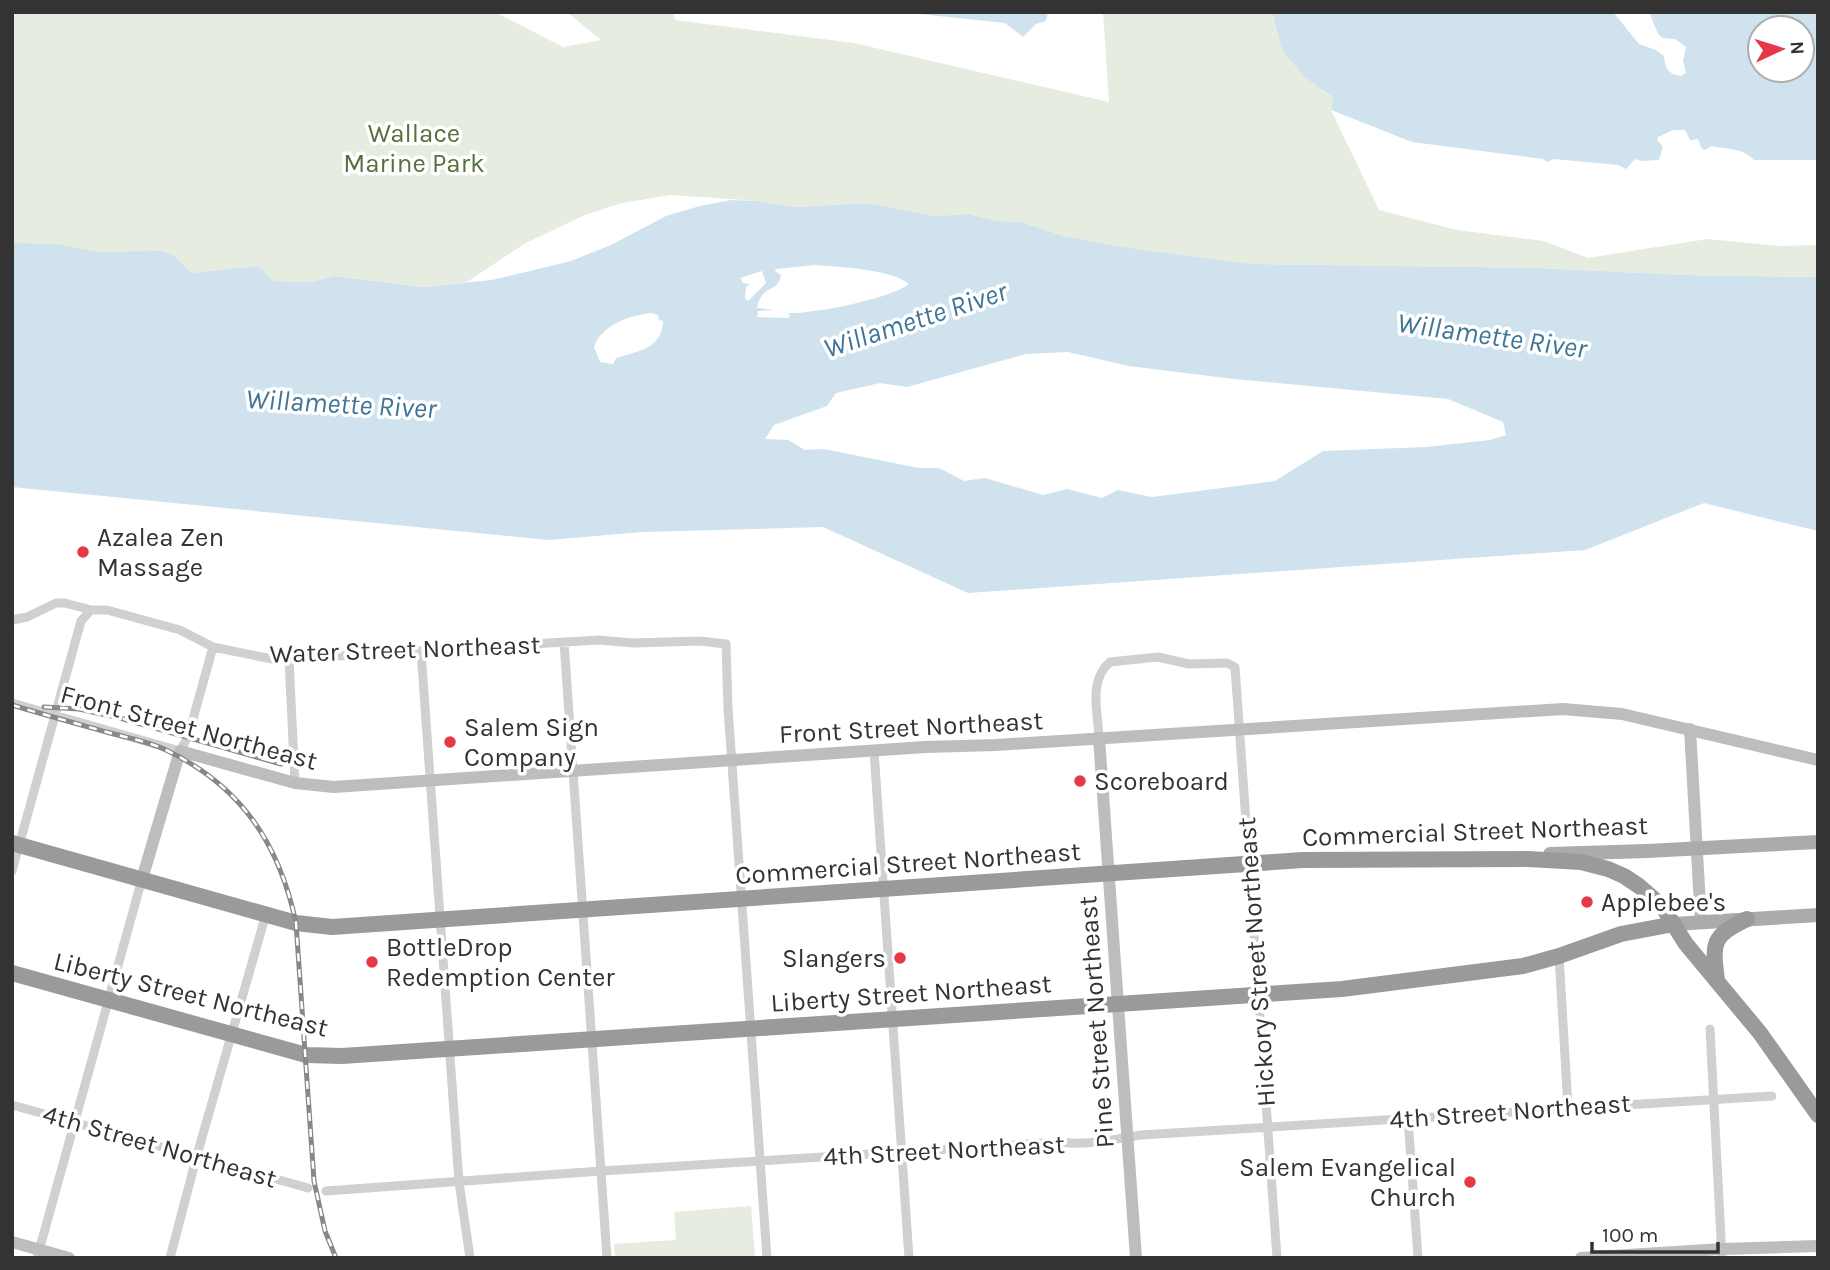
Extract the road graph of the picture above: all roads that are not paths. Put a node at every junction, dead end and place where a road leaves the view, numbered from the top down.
1 (91, 610) junction
2 (12, 620) edge
3 (564, 642) junction
4 (213, 647) junction
5 (421, 652) junction
6 (289, 659) junction
7 (1110, 662) joint
8 (12, 703) edge
9 (54, 715) junction
10 (1240, 729) junction
11 (1690, 729) junction
12 (1099, 738) junction
13 (180, 751) junction
14 (874, 751) junction
15 (1818, 760) edge
16 (732, 761) junction
17 (573, 772) junction
18 (429, 781) junction
19 (295, 783) junction
20 (1818, 842) edge
21 (16, 844) edge
22 (1696, 849) junction
23 (1528, 859) junction
24 (1248, 865) junction
25 (12, 871) edge
26 (1107, 873) junction
27 (142, 879) junction
28 (883, 890) junction
29 (741, 899) junction
30 (582, 911) junction
31 (266, 914) junction
32 (1818, 915) edge
33 (1748, 919) junction
34 (440, 920) junction
35 (1701, 923) junction
36 (1674, 924) junction
37 (1559, 956) junction
38 (12, 973) edge
39 (1717, 979) junction
40 (1259, 995) junction
41 (109, 1000) junction
42 (1117, 1003) junction
43 (892, 1018) junction
44 (752, 1028) junction
45 (1710, 1029) dead end
46 (233, 1035) junction
47 (591, 1039) junction
48 (449, 1049) junction
49 (1772, 1096) dead end
50 (1712, 1098) junction
51 (12, 1105) edge
52 (1568, 1107) junction
53 (1818, 1115) edge
54 (1408, 1118) junction
55 (74, 1122) junction
56 (1269, 1127) junction
57 (1127, 1137) junction
58 (902, 1152) junction
59 (197, 1155) junction
60 (761, 1161) junction
61 (601, 1171) junction
62 (458, 1182) junction
63 (308, 1188) dead end
64 (326, 1191) dead end
65 (12, 1242) edge
66 (1818, 1246) edge
67 (1722, 1253) edge
68 (38, 1254) edge
69 (69, 1258) edge
70 (170, 1258) edge
71 (470, 1258) edge
72 (607, 1258) edge
73 (767, 1258) edge
74 (909, 1258) edge
75 (1136, 1258) edge
76 (1277, 1258) edge
77 (1418, 1258) edge
78 (1581, 1258) edge

1 - 2 street, Water Street Northeast
1 - 4 street, Water Street Northeast
1 - 9 street
3 - 5 street, Water Street Northeast
3 - 16 street, Water Street Northeast
3 - 17 street
4 - 6 street, Water Street Northeast
4 - 13 street
5 - 6 street, Water Street Northeast
5 - 18 street
6 - 19 street
7 - 10 street, Hickory Street Northeast
7 - 12 street, Pine Street Northeast
8 - 9 street, Front Street Northeast
9 - 13 street, Front Street Northeast
9 - 21 street
10 - 11 street, Front Street Northeast
10 - 12 street, Front Street Northeast
10 - 24 street, Hickory Street Northeast
11 - 15 street, Front Street Northeast
11 - 22 street
12 - 14 street, Front Street Northeast
12 - 26 street, Pine Street Northeast
13 - 19 street, Front Street Northeast
13 - 27 street
14 - 16 street, Front Street Northeast
14 - 28 street
16 - 17 street, Front Street Northeast
16 - 29 street
17 - 18 street, Front Street Northeast
17 - 30 street
18 - 19 street, Front Street Northeast
18 - 34 street
20 - 22 main road, Commercial Street Northeast
21 - 25 street
21 - 27 highway, Commercial Street Northeast
22 - 23 main road, Commercial Street Northeast
22 - 35 street
23 - 24 highway, Commercial Street Northeast
23 - 36 highway
24 - 26 highway, Commercial Street Northeast
24 - 40 street, Hickory Street Northeast
26 - 28 highway, Commercial Street Northeast
26 - 42 street, Pine Street Northeast
27 - 31 highway, Commercial Street Northeast
27 - 41 street
28 - 29 highway, Commercial Street Northeast
28 - 43 street
29 - 30 highway, Commercial Street Northeast
29 - 44 street
30 - 34 highway, Commercial Street Northeast
30 - 47 street
31 - 34 highway, Commercial Street Northeast
31 - 46 street
32 - 33 main road, Liberty Street Northeast
33 - 35 main road, Liberty Street Northeast
33 - 39 highway
34 - 48 street
35 - 36 main road, Liberty Street Northeast
36 - 37 highway, Liberty Street Northeast
36 - 39 highway
37 - 40 highway, Liberty Street Northeast
37 - 52 street
38 - 41 highway, Liberty Street Northeast
39 - 53 highway
40 - 42 highway, Liberty Street Northeast
40 - 56 street, Hickory Street Northeast
41 - 46 highway, Liberty Street Northeast
41 - 55 street
42 - 43 highway, Liberty Street Northeast
42 - 57 street, Pine Street Northeast
43 - 44 highway, Liberty Street Northeast
43 - 58 street
44 - 47 highway, Liberty Street Northeast
44 - 60 street
45 - 50 street
46 - 48 highway, Liberty Street Northeast
46 - 59 street
47 - 48 highway, Liberty Street Northeast
47 - 61 street
48 - 62 street
49 - 50 street, 4th Street Northeast
50 - 52 street, 4th Street Northeast
50 - 67 street
51 - 55 street, 4th Street Northeast
52 - 54 street, 4th Street Northeast
54 - 56 street, 4th Street Northeast
54 - 77 street
55 - 59 street, 4th Street Northeast
55 - 68 street
56 - 57 street, 4th Street Northeast
56 - 76 street, Hickory Street Northeast
57 - 58 street, 4th Street Northeast
57 - 75 street, Pine Street Northeast
58 - 60 street, 4th Street Northeast
58 - 74 street
59 - 63 street, 4th Street Northeast
59 - 70 street
60 - 61 street, 4th Street Northeast
60 - 73 street
61 - 62 street, 4th Street Northeast
61 - 72 street
62 - 64 street, 4th Street Northeast
62 - 71 street
65 - 68 street
66 - 67 street
67 - 78 street
68 - 69 street

